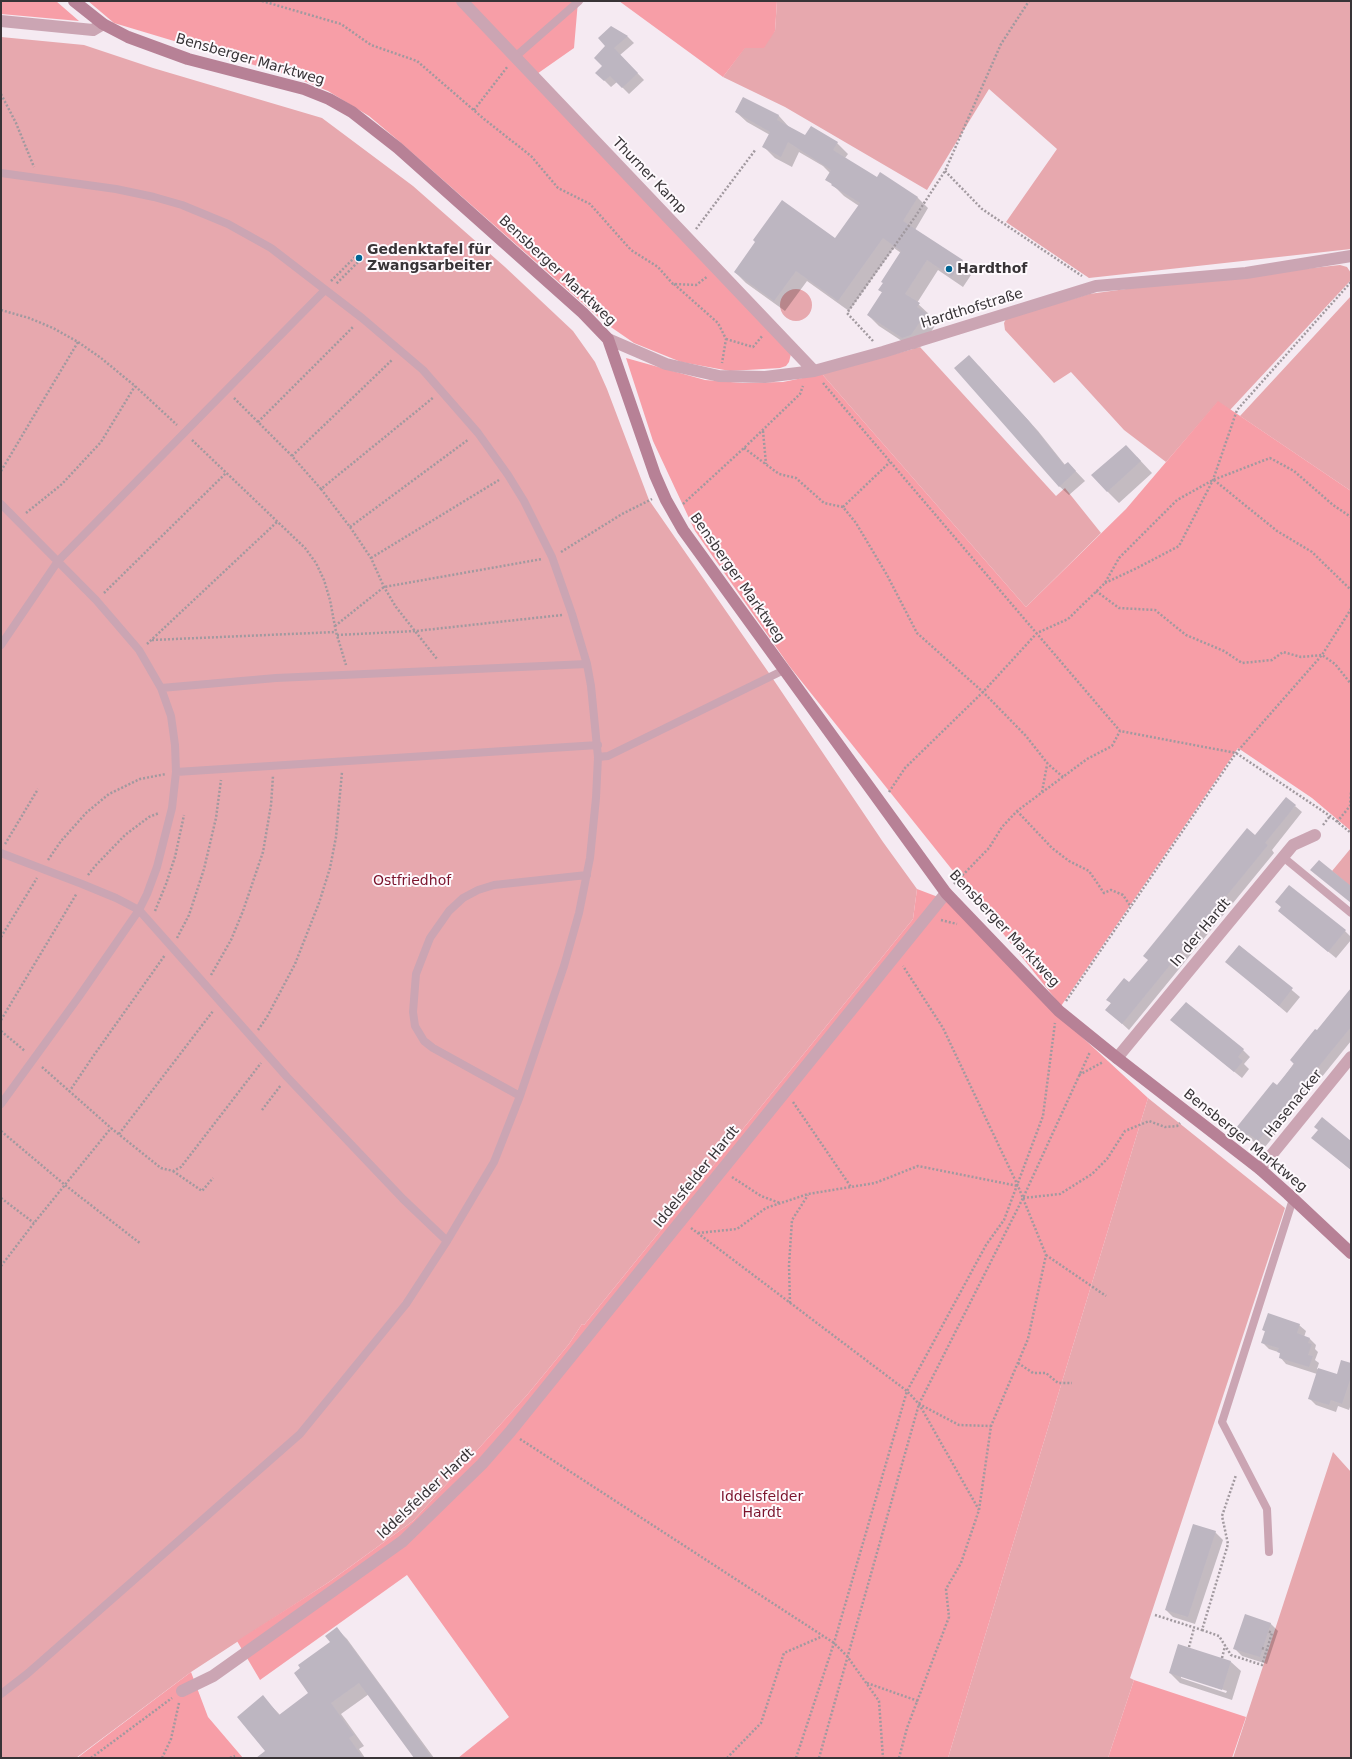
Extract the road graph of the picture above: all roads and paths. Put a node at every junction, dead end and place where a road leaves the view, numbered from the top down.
1 (74, 1) edge
2 (262, 1) edge
3 (462, 1) edge
4 (579, 1) edge
5 (1029, 1) edge
6 (1, 21) edge
7 (103, 24) junction
8 (515, 58) junction
9 (1, 94) edge
10 (474, 110) junction
11 (756, 149) dead end
12 (945, 171) junction
13 (1, 173) edge
14 (37, 177) junction
15 (688, 238) junction
16 (1351, 256) edge
17 (720, 272) junction
18 (1351, 282) edge
19 (673, 284) junction
20 (1096, 286) junction
21 (325, 290) junction
22 (1, 310) edge
23 (362, 318) junction
24 (774, 328) junction
25 (608, 339) junction
26 (726, 339) junction
27 (78, 342) junction
28 (402, 351) junction
29 (883, 352) junction
30 (810, 372) junction
31 (719, 376) junction
32 (135, 386) junction
33 (226, 390) junction
34 (442, 391) junction
35 (258, 422) junction
36 (763, 430) junction
37 (185, 432) junction
38 (478, 433) junction
39 (744, 448) junction
40 (292, 456) junction
41 (890, 462) junction
42 (766, 464) junction
43 (1, 471) edge
44 (226, 473) junction
45 (508, 475) junction
46 (1213, 480) junction
47 (321, 488) junction
48 (666, 500) junction
49 (1, 504) edge
50 (843, 507) junction
51 (1351, 518) edge
52 (18, 520) junction
53 (278, 521) junction
54 (350, 527) junction
55 (552, 557) junction
56 (371, 558) junction
57 (58, 561) junction
58 (1105, 583) junction
59 (384, 587) junction
60 (1351, 590) edge
61 (1096, 591) junction
62 (96, 600) junction
63 (1351, 609) edge
64 (572, 614) junction
65 (335, 626) junction
66 (416, 631) junction
67 (1037, 633) junction
68 (337, 634) junction
69 (152, 640) junction
70 (1, 645) edge
71 (139, 650) junction
72 (1322, 655) junction
73 (587, 664) junction
74 (446, 670) junction
75 (784, 670) junction
76 (349, 674) junction
77 (1351, 684) edge
78 (161, 688) junction
79 (983, 692) junction
80 (1120, 731) junction
81 (598, 745) junction
82 (1236, 753) junction
83 (598, 757) junction
84 (343, 761) junction
85 (1048, 764) junction
86 (274, 765) junction
87 (176, 772) junction
88 (1064, 777) junction
89 (38, 789) dead end
90 (1042, 792) junction
91 (1351, 792) edge
92 (172, 808) junction
93 (1016, 811) junction
94 (888, 814) junction
95 (1337, 822) junction
96 (1351, 833) edge
97 (1315, 835) dead end
98 (1, 852) edge
99 (1283, 857) junction
100 (42, 870) junction
101 (587, 875) junction
102 (82, 884) junction
103 (946, 893) junction
104 (1131, 907) junction
105 (139, 910) junction
106 (1351, 912) edge
107 (1, 937) edge
108 (896, 955) junction
109 (205, 984) junction
110 (220, 1001) junction
111 (1059, 1011) junction
112 (1, 1020) edge
113 (1, 1031) edge
114 (252, 1038) junction
115 (1095, 1039) junction
116 (267, 1055) junction
117 (1116, 1057) junction
118 (1351, 1057) edge
119 (34, 1059) junction
120 (1079, 1075) junction
121 (287, 1077) junction
122 (786, 1091) junction
123 (520, 1096) junction
124 (1, 1104) edge
125 (262, 1110) dead end
126 (1187, 1112) junction
127 (111, 1128) junction
128 (1, 1131) edge
129 (119, 1134) junction
130 (722, 1170) junction
131 (1260, 1170) junction
132 (173, 1171) junction
133 (213, 1178) dead end
134 (65, 1185) junction
135 (1018, 1186) junction
136 (851, 1187) junction
137 (808, 1194) junction
138 (1, 1198) edge
139 (1023, 1198) junction
140 (1293, 1199) junction
141 (781, 1203) junction
142 (681, 1221) junction
143 (34, 1223) junction
144 (697, 1233) junction
145 (447, 1241) junction
146 (141, 1244) dead end
147 (1351, 1253) edge
148 (1046, 1255) junction
149 (1, 1266) edge
150 (1106, 1296) dead end
151 (790, 1303) junction
152 (1018, 1363) junction
153 (1072, 1384) dead end
154 (908, 1391) junction
155 (918, 1404) junction
156 (991, 1426) junction
157 (510, 1432) junction
158 (1241, 1459) junction
159 (979, 1510) junction
160 (1269, 1552) dead end
161 (1155, 1615) dead end
162 (1194, 1628) junction
163 (1202, 1630) junction
164 (1268, 1631) dead end
165 (823, 1636) junction
166 (834, 1643) junction
167 (1226, 1646) junction
168 (1189, 1647) dead end
169 (1262, 1648) dead end
170 (1267, 1650) junction
171 (847, 1656) junction
172 (1222, 1658) dead end
173 (866, 1683) junction
174 (182, 1691) junction
175 (1, 1694) edge
176 (918, 1701) junction
177 (235, 1756) dead end
178 (91, 1758) edge
179 (163, 1758) edge
180 (230, 1758) edge
181 (727, 1758) edge
182 (796, 1758) edge
183 (819, 1758) edge
184 (883, 1758) edge
185 (899, 1758) edge

1 - 7 street, Bensberger Marktweg
2 - 10 path
3 - 8 street, Thurner Kamp
4 - 8 lane
5 - 12 path
6 - 7 street
7 - 25 street, Bensberger Marktweg
8 - 10 path
8 - 15 street, Thurner Kamp
9 - 14 path
10 - 19 path
11 - 15 path
12 - 20 path
12 - 29 path
13 - 14 lane
14 - 21 lane
15 - 17 street, Thurner Kamp
16 - 20 street, Hardthofstraße
17 - 19 path
17 - 24 street, Thurner Kamp
18 - 46 path
19 - 26 path
20 - 29 street, Hardthofstraße
21 - 21 path
21 - 23 lane
21 - 33 lane
22 - 27 path
23 - 28 lane
23 - 35 path
24 - 26 path
24 - 30 street, Thurner Kamp
25 - 31 street, Hardthofstraße
25 - 48 street, Bensberger Marktweg
26 - 31 path
27 - 32 path
27 - 43 path
28 - 34 lane
28 - 40 path
29 - 30 street, Hardthofstraße
30 - 31 street, Hardthofstraße
30 - 36 path
30 - 41 path
32 - 37 path
32 - 52 path
33 - 35 path
33 - 37 lane
34 - 38 lane
34 - 47 path
35 - 40 path
36 - 39 path
36 - 42 path
37 - 44 path
37 - 57 lane
38 - 45 lane
38 - 54 path
39 - 42 path
39 - 48 path
40 - 47 path
41 - 50 path
41 - 67 path
42 - 50 path
44 - 53 path
44 - 62 path
45 - 55 lane
45 - 56 path
46 - 51 path
46 - 58 path
46 - 58 path
46 - 60 path
47 - 54 path
48 - 55 path
48 - 75 street, Bensberger Marktweg
49 - 52 lane
50 - 79 path
52 - 57 lane
53 - 65 path
53 - 69 path
54 - 56 path
55 - 59 path
55 - 64 lane
56 - 59 path
57 - 62 lane
57 - 70 lane
58 - 61 path
59 - 65 path
59 - 66 path
61 - 67 path
61 - 72 path
62 - 71 lane
63 - 72 path
64 - 66 path
64 - 73 lane
65 - 68 path
66 - 68 path
66 - 74 path
67 - 79 path
67 - 80 path
68 - 69 path
68 - 76 path
69 - 71 path
71 - 78 lane
72 - 77 path
72 - 82 path
73 - 74 lane
73 - 81 lane
74 - 76 lane
75 - 83 lane
75 - 94 street, Bensberger Marktweg
76 - 78 lane
78 - 87 lane
79 - 85 path
79 - 94 path
80 - 82 path
80 - 88 path
81 - 83 lane
81 - 84 lane
82 - 95 path
82 - 104 path
83 - 101 lane
84 - 86 lane
84 - 114 path
85 - 88 path
85 - 90 path
86 - 87 lane
86 - 109 path
87 - 92 lane
87 - 100 path
88 - 90 path
89 - 98 path
90 - 93 path
91 - 95 path
92 - 102 path
92 - 105 lane
93 - 103 path
93 - 104 path
94 - 103 street, Bensberger Marktweg
95 - 96 path
97 - 99 street, In der Hardt
98 - 100 lane
99 - 106 lane
99 - 117 street, In der Hardt
100 - 102 lane
100 - 107 path
101 - 123 lane
101 - 123 lane
102 - 105 lane
102 - 112 path
103 - 108 street, Iddelsfelder Hardt
103 - 111 street, Bensberger Marktweg
104 - 111 path
105 - 109 lane
105 - 119 lane
108 - 122 street, Iddelsfelder Hardt
108 - 135 path
109 - 110 lane
110 - 114 lane
110 - 129 path
111 - 115 street, Bensberger Marktweg
111 - 135 path
113 - 119 path
114 - 116 lane
115 - 117 street, Bensberger Marktweg
115 - 120 path
116 - 121 lane
116 - 132 path
117 - 120 path
117 - 126 street, Bensberger Marktweg
118 - 131 street, Hasenacker
119 - 124 lane
119 - 127 path
120 - 139 path
121 - 125 path
121 - 145 lane
122 - 130 street, Iddelsfelder Hardt
122 - 136 path
123 - 145 lane
126 - 131 street, Bensberger Marktweg
126 - 139 path
127 - 129 path
127 - 134 path
128 - 134 path
129 - 132 path
130 - 141 path
130 - 142 street, Iddelsfelder Hardt
131 - 140 street, Bensberger Marktweg
132 - 133 path
134 - 143 path
134 - 146 path
135 - 136 path
135 - 139 path
135 - 154 path
136 - 137 path
137 - 141 path
137 - 151 path
138 - 143 path
139 - 148 path
139 - 155 path
140 - 147 street, Bensberger Marktweg
140 - 158 lane
141 - 144 path
142 - 144 path
142 - 157 street, Iddelsfelder Hardt
143 - 149 path
144 - 151 path
145 - 175 lane
148 - 150 path
148 - 152 path
151 - 154 path
152 - 153 path
152 - 156 path
154 - 155 path
154 - 166 path
155 - 156 path
155 - 159 path
155 - 171 path
156 - 159 path
157 - 165 path
157 - 174 street, Iddelsfelder Hardt
158 - 160 lane
158 - 163 path
159 - 176 path
161 - 162 path
162 - 163 path
162 - 168 path
163 - 167 path
164 - 170 path
165 - 166 path
165 - 181 path
166 - 171 path
166 - 182 path
167 - 170 path
167 - 172 path
169 - 170 path
171 - 173 path
171 - 183 path
173 - 176 path
173 - 184 path
174 - 178 path
174 - 179 path
176 - 185 path
177 - 180 path

